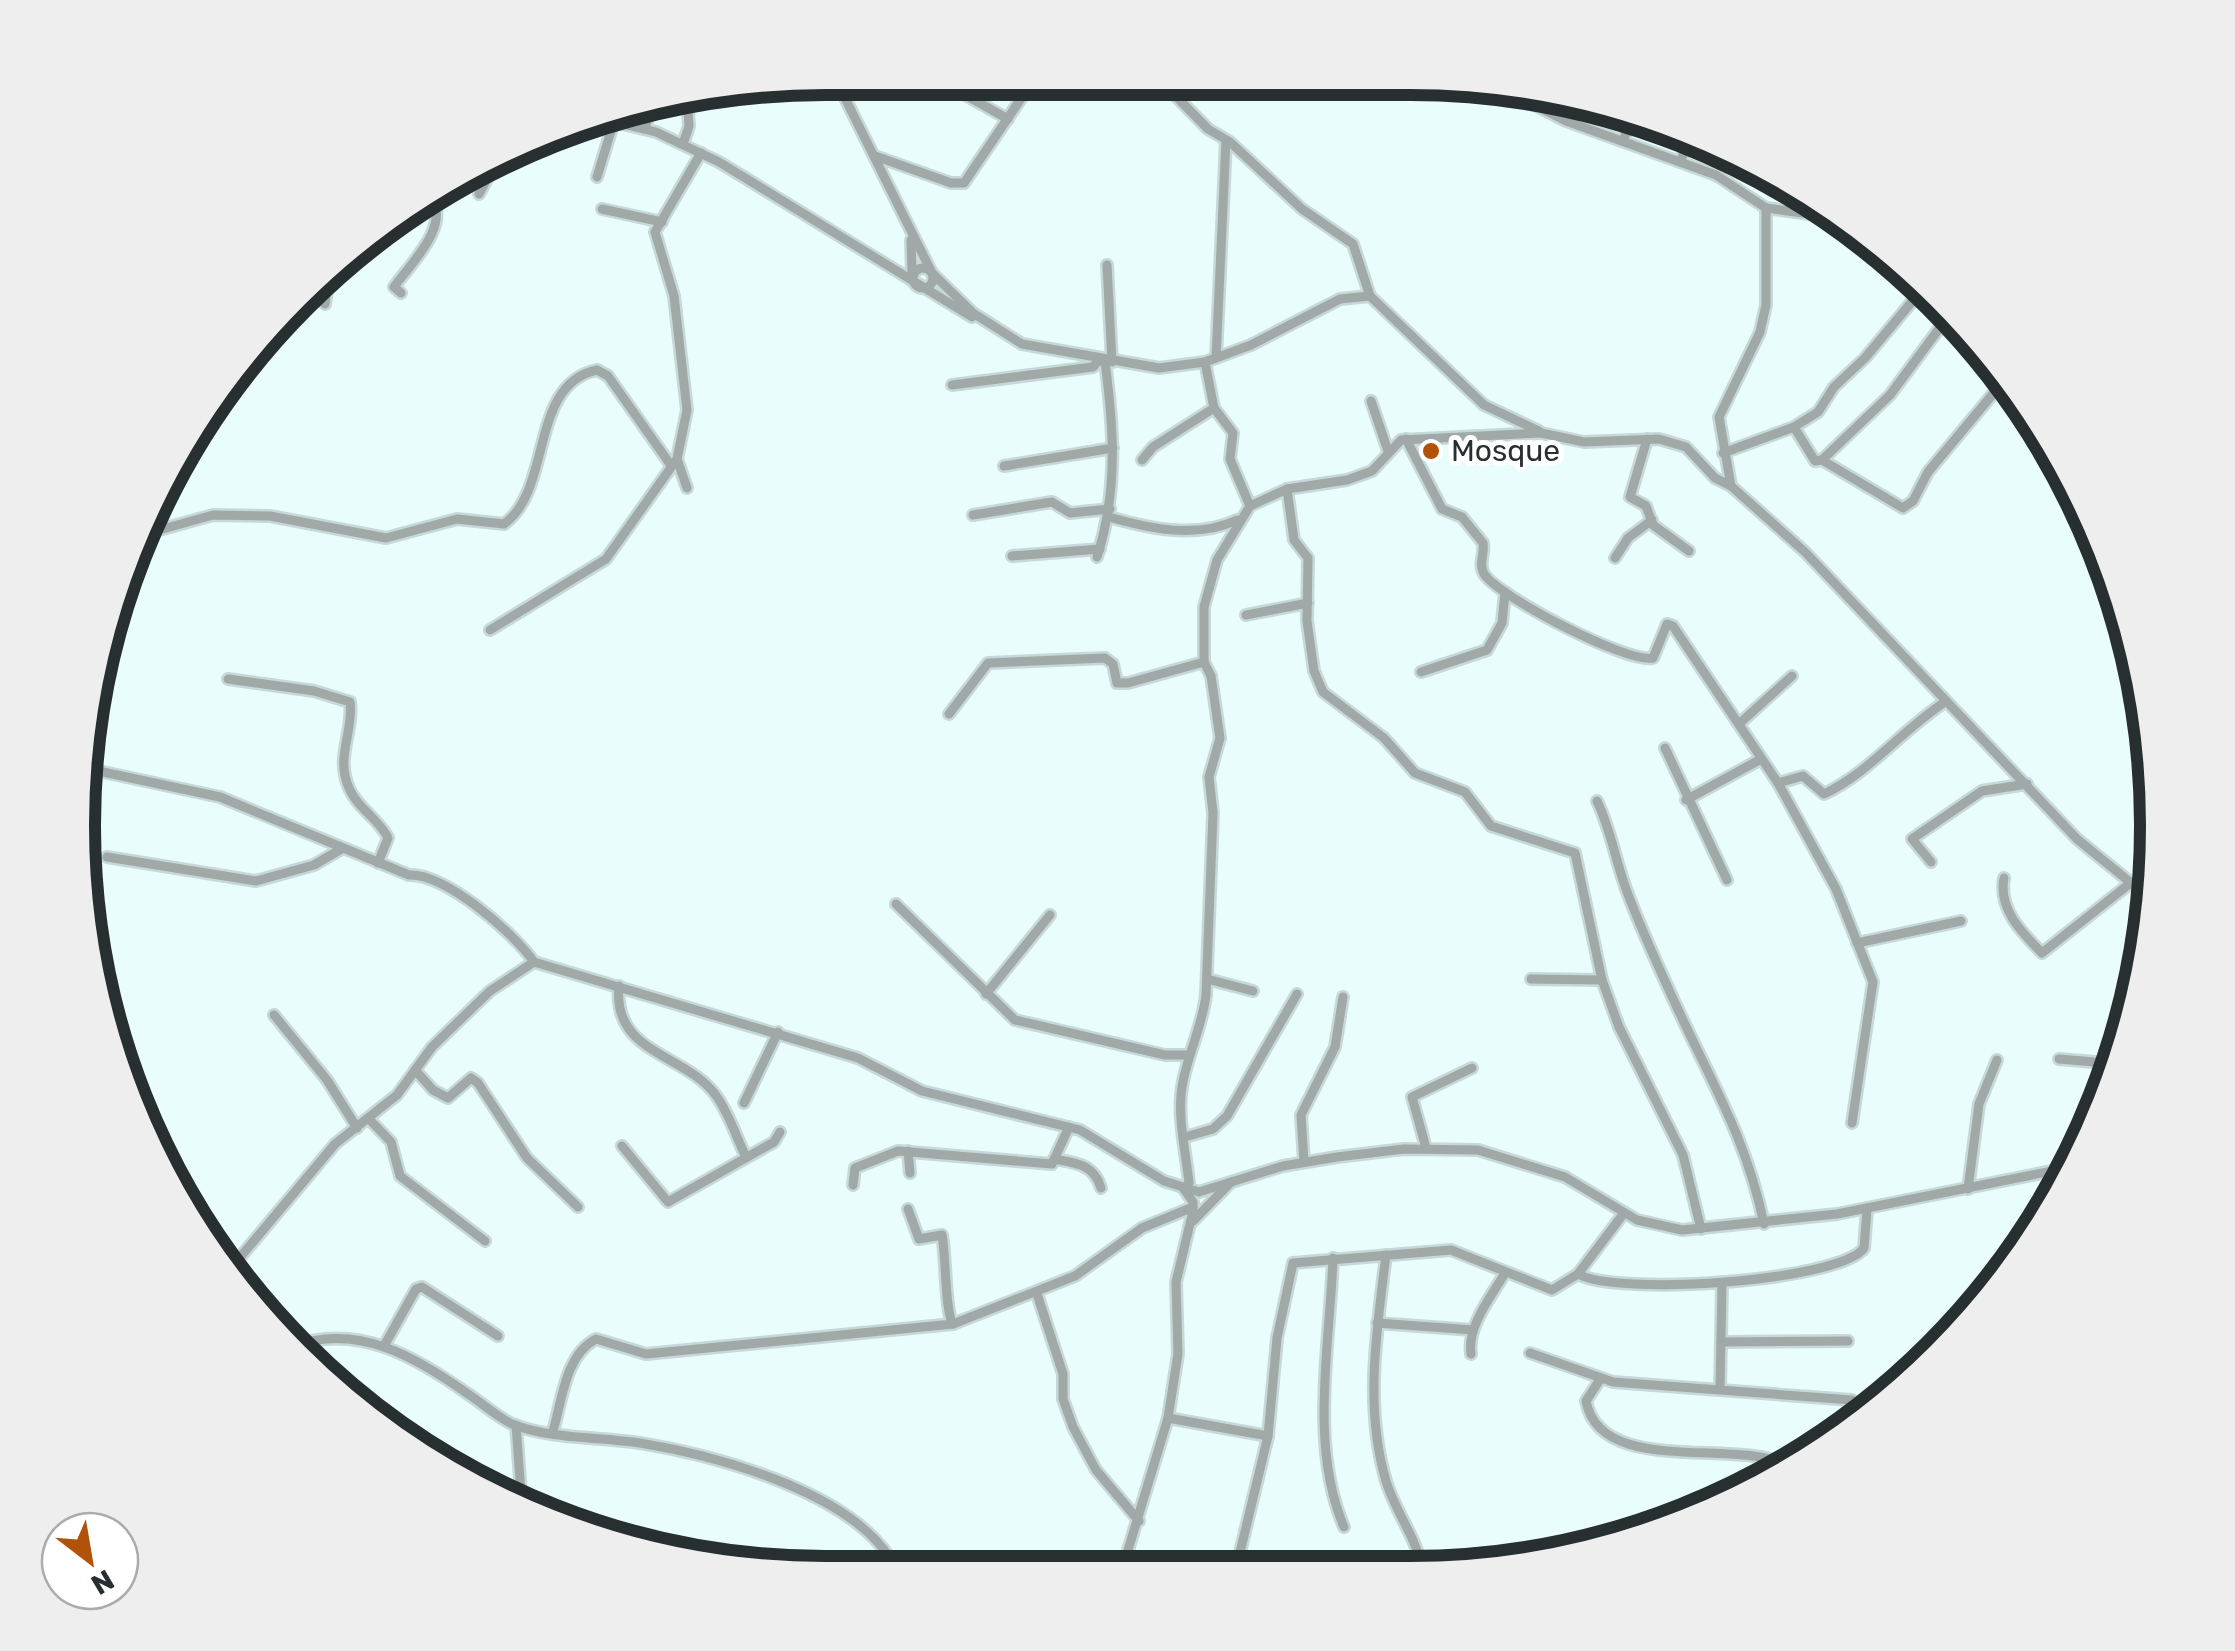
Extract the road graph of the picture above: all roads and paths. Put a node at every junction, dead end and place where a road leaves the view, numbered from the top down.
1 (843, 95) edge
2 (965, 95) edge
3 (1024, 95) edge
4 (1175, 95) edge
5 (688, 108) edge
6 (1552, 109) edge
7 (647, 117) edge
8 (1008, 119) junction
9 (625, 123) edge
10 (612, 127) edge
11 (645, 128) junction
12 (1627, 129) edge
13 (1226, 140) junction
14 (1623, 141) junction
15 (683, 144) junction
16 (1686, 150) edge
17 (701, 153) junction
18 (875, 156) junction
19 (1680, 162) junction
20 (597, 176) dead end
21 (488, 178) edge
22 (480, 194) dead end
23 (436, 208) edge
24 (1766, 208) junction
25 (602, 209) dead end
26 (1808, 214) edge
27 (662, 222) junction
28 (910, 236) junction
29 (1107, 265) dead end
30 (915, 266) junction
31 (900, 272) junction
32 (932, 272) junction
33 (918, 286) junction
34 (327, 292) edge
35 (400, 293) dead end
36 (1370, 296) junction
37 (1915, 298) edge
38 (325, 304) dead end
39 (1941, 325) edge
40 (992, 326) junction
41 (1210, 360) junction
42 (1105, 362) junction
43 (952, 385) dead end
44 (1995, 390) edge
45 (1371, 401) dead end
46 (1214, 408) junction
47 (1794, 427) junction
48 (1541, 433) junction
49 (1406, 439) junction
50 (1648, 439) junction
51 (1113, 448) junction
52 (1388, 450) junction
53 (1723, 454) junction
54 (1142, 460) dead end
55 (1822, 460) junction
56 (673, 462) junction
57 (1004, 466) dead end
58 (1731, 486) junction
59 (686, 488) dead end
60 (1288, 489) junction
61 (1250, 506) junction
62 (1109, 513) junction
63 (973, 515) dead end
64 (1238, 519) junction
65 (1652, 520) junction
66 (158, 530) edge
67 (1690, 551) dead end
68 (1012, 556) dead end
69 (1615, 558) dead end
70 (1505, 592) junction
71 (1308, 603) junction
72 (1246, 615) dead end
73 (490, 630) dead end
74 (1204, 662) junction
75 (1420, 672) dead end
76 (1792, 676) dead end
77 (228, 679) dead end
78 (1946, 702) junction
79 (949, 714) dead end
80 (1740, 722) junction
81 (1665, 748) dead end
82 (1761, 759) junction
83 (98, 771) edge
84 (1778, 782) junction
85 (2027, 784) junction
86 (1686, 800) junction
87 (1597, 801) dead end
88 (343, 848) junction
89 (107, 857) dead end
90 (1930, 862) dead end
91 (378, 863) junction
92 (2004, 878) dead end
93 (1727, 880) dead end
94 (2128, 884) junction
95 (2137, 890) edge
96 (896, 904) dead end
97 (1050, 915) dead end
98 (1961, 922) dead end
99 (1857, 944) junction
100 (534, 962) junction
101 (1207, 978) junction
102 (1531, 979) dead end
103 (1602, 980) junction
104 (620, 986) junction
105 (1253, 990) dead end
106 (986, 994) junction
107 (1297, 994) dead end
108 (1343, 998) dead end
109 (274, 1015) dead end
110 (778, 1032) junction
111 (1188, 1055) junction
112 (2059, 1059) dead end
113 (1997, 1060) dead end
114 (2100, 1062) edge
115 (1472, 1068) dead end
116 (415, 1070) junction
117 (744, 1103) dead end
118 (369, 1119) junction
119 (1852, 1123) dead end
120 (1069, 1126) junction
121 (356, 1128) junction
122 (780, 1132) dead end
123 (1185, 1137) junction
124 (622, 1146) dead end
125 (1426, 1148) junction
126 (908, 1151) junction
127 (745, 1154) junction
128 (1054, 1159) junction
129 (1304, 1162) junction
130 (2053, 1171) edge
131 (910, 1172) dead end
132 (852, 1184) dead end
133 (1101, 1188) dead end
134 (1968, 1189) junction
135 (1184, 1190) junction
136 (1212, 1192) junction
137 (1196, 1204) junction
138 (578, 1207) dead end
139 (1866, 1209) junction
140 (908, 1210) dead end
141 (1624, 1213) junction
142 (1764, 1224) junction
143 (1701, 1230) junction
144 (485, 1240) dead end
145 (1386, 1254) junction
146 (1333, 1258) junction
147 (239, 1261) edge
148 (1505, 1273) junction
149 (1578, 1274) junction
150 (1722, 1285) junction
151 (1037, 1294) junction
152 (953, 1324) junction
153 (1377, 1324) junction
154 (1474, 1330) junction
155 (498, 1336) dead end
156 (1848, 1341) dead end
157 (1721, 1342) junction
158 (310, 1343) edge
159 (384, 1346) junction
160 (1530, 1353) dead end
161 (1471, 1354) dead end
162 (1600, 1378) junction
163 (1720, 1388) junction
164 (1855, 1404) edge
165 (1168, 1418) junction
166 (516, 1425) junction
167 (553, 1431) junction
168 (1268, 1436) junction
169 (1766, 1463) edge
170 (521, 1489) edge
171 (1138, 1521) junction
172 (1344, 1527) dead end
173 (890, 1556) edge
174 (1127, 1556) edge
175 (1239, 1556) edge
176 (1417, 1556) edge

1 - 18 street
2 - 8 street
3 - 8 street
4 - 13 street
5 - 15 street
6 - 14 street
7 - 11 street
8 - 18 street
9 - 11 street
10 - 20 street
11 - 15 street
12 - 14 street
13 - 36 street
13 - 41 street
14 - 19 street
15 - 17 street
16 - 19 street
17 - 27 street
17 - 31 street
18 - 28 street
19 - 24 street
21 - 22 street
23 - 35 street
24 - 26 street
24 - 53 street
25 - 27 street
27 - 56 street
28 - 30 street
28 - 32 street
29 - 42 street
30 - 31 street
30 - 32 street
30 - 33 street
31 - 33 street
32 - 33 street
32 - 40 street
33 - 40 street
34 - 38 street
36 - 41 street
36 - 48 street
37 - 47 street
39 - 55 street
40 - 42 street
41 - 42 street
41 - 46 street
42 - 43 street
42 - 51 street
44 - 55 street
45 - 52 street
46 - 54 street
46 - 61 street
47 - 53 street
47 - 55 street
48 - 49 street
48 - 50 street
49 - 52 street
49 - 70 street
50 - 58 street
50 - 65 street
51 - 57 street
51 - 62 street
52 - 60 street
53 - 58 street
56 - 59 street
56 - 66 street
56 - 73 street
58 - 78 street
60 - 61 street
60 - 71 street
61 - 64 street
62 - 63 street
62 - 64 street
62 - 68 street
64 - 74 street
65 - 67 street
65 - 69 street
70 - 75 street
70 - 80 street
71 - 72 street
71 - 103 street
74 - 79 street
74 - 101 street
76 - 80 street
77 - 91 street
78 - 84 street
78 - 85 street
80 - 82 street
81 - 86 street
82 - 84 street
82 - 86 street
83 - 88 street
84 - 99 street
85 - 90 street
85 - 94 street
86 - 93 street
87 - 142 street
88 - 89 street
88 - 91 street
91 - 100 street
92 - 94 street
94 - 95 street
96 - 106 street
97 - 106 street
98 - 99 street
99 - 119 street
100 - 104 street
100 - 116 street
101 - 105 street
101 - 111 street
102 - 103 street
103 - 143 street
104 - 110 street
104 - 127 street
106 - 111 street
107 - 123 street
108 - 129 street
109 - 121 street
110 - 117 street
110 - 120 street
111 - 123 street
112 - 114 street
113 - 134 street
115 - 125 street
116 - 118 street
116 - 138 street
118 - 121 street
118 - 144 street
120 - 128 street
120 - 135 street
121 - 147 street
122 - 127 street
123 - 135 street
124 - 127 street
125 - 129 street
125 - 141 street
126 - 128 street
126 - 131 street
126 - 132 street
128 - 133 street
129 - 136 street
130 - 134 street
134 - 139 street
135 - 137 street
136 - 137 street
136 - 137 street
137 - 151 street
137 - 165 street
139 - 142 street
139 - 150 street
140 - 152 street
141 - 143 street
141 - 149 street
142 - 143 street
145 - 146 street
145 - 148 street
145 - 153 street
146 - 168 street
146 - 172 street
148 - 149 street
148 - 154 street
149 - 150 street
150 - 157 street
151 - 152 street
151 - 171 street
152 - 167 street
153 - 154 street
153 - 176 street
154 - 161 street
155 - 159 street
156 - 157 street
157 - 163 street
158 - 159 street
159 - 166 street
160 - 162 street
162 - 163 street
162 - 169 street
163 - 164 street
165 - 168 street
165 - 171 street
166 - 167 street
166 - 170 street
167 - 173 street
168 - 175 street
171 - 174 street

